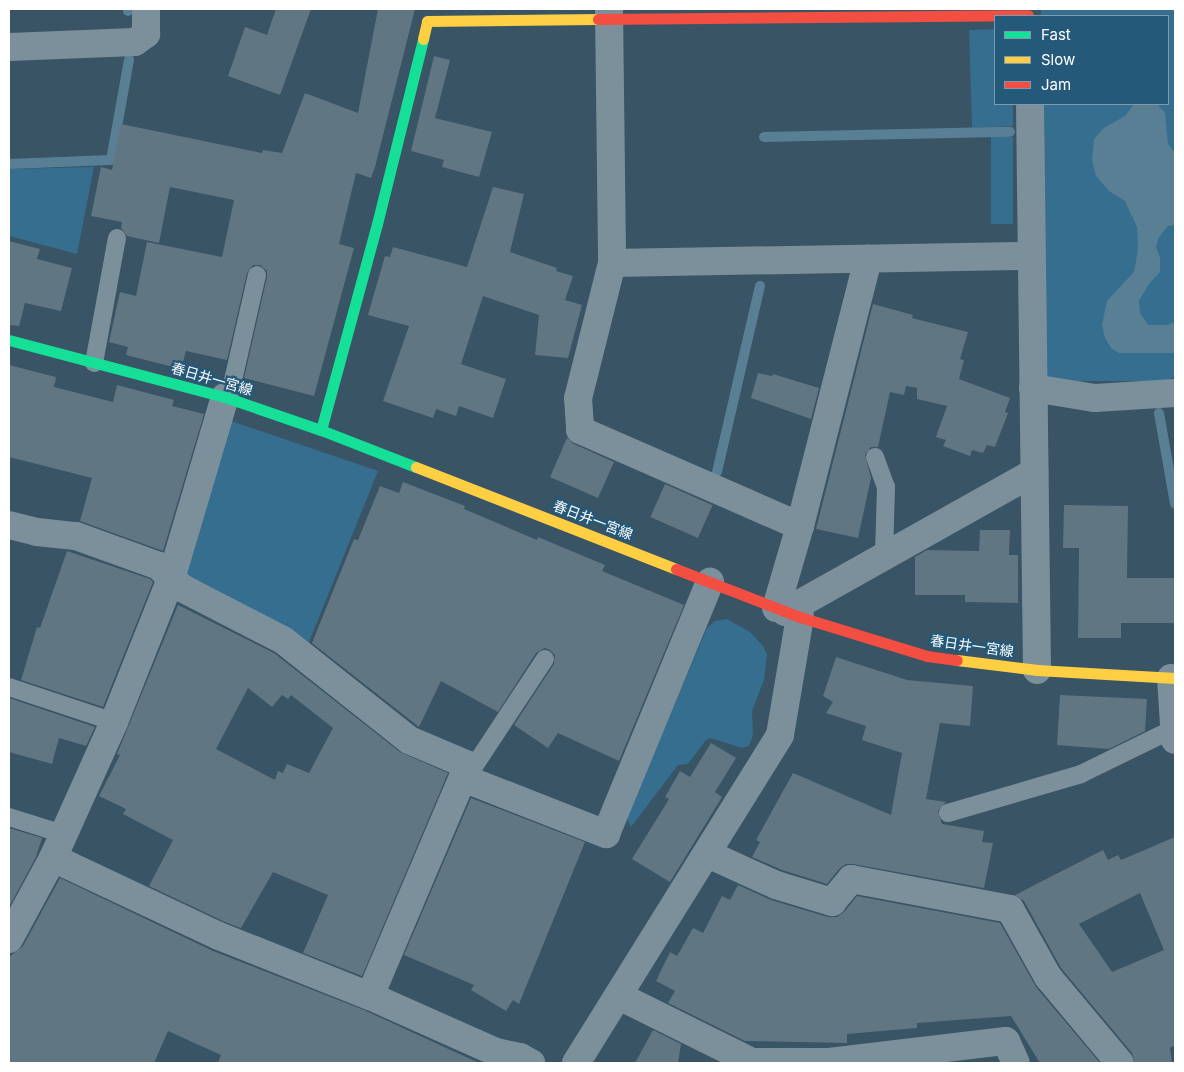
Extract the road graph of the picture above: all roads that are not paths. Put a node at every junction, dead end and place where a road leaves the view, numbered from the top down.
1 (146, 9) edge
2 (1028, 13) edge
3 (609, 14) edge
4 (427, 15) edge
5 (9, 47) edge
6 (1030, 105) edge
7 (117, 238) dead end
8 (1031, 256) junction
9 (868, 259) junction
10 (612, 263) junction
11 (257, 275) dead end
12 (9, 340) edge
13 (94, 363) junction
14 (1033, 388) junction
15 (1175, 393) edge
16 (227, 398) junction
17 (322, 430) junction
18 (875, 457) dead end
19 (1034, 472) junction
20 (9, 525) edge
21 (800, 526) junction
22 (884, 556) junction
23 (171, 580) junction
24 (710, 582) junction
25 (787, 612) junction
26 (544, 659) dead end
27 (1036, 670) junction
28 (1173, 678) edge
29 (9, 687) edge
30 (114, 722) junction
31 (1175, 734) edge
32 (465, 771) junction
33 (948, 814) dead end
34 (9, 817) edge
35 (63, 834) junction
36 (708, 854) junction
37 (53, 858) junction
38 (9, 939) edge
39 (370, 996) junction
40 (619, 996) junction
41 (493, 1058) edge
42 (531, 1063) edge
43 (576, 1063) edge
44 (1016, 1063) edge
45 (1120, 1063) edge

1 - 5 street
2 - 3 main road
3 - 4 main road
3 - 10 street
4 - 17 main road
6 - 8 street
7 - 13 lane
8 - 9 street
8 - 14 street
9 - 10 street
9 - 21 street
10 - 21 street
11 - 16 lane
12 - 13 main road, 春日井一宮線
13 - 16 main road, 春日井一宮線
14 - 15 street
14 - 19 street
16 - 17 main road, 春日井一宮線
16 - 23 street
17 - 24 main road, 春日井一宮線
18 - 22 lane
19 - 22 street
19 - 27 street
20 - 23 street
21 - 25 street
22 - 25 street
23 - 30 street
23 - 32 street
24 - 25 main road, 春日井一宮線
24 - 32 street
25 - 27 main road, 春日井一宮線
25 - 36 street
26 - 32 lane
27 - 28 main road, 春日井一宮線
28 - 31 street
29 - 30 lane
30 - 35 street
31 - 33 lane
32 - 39 street
34 - 35 lane
35 - 37 street
36 - 40 street
36 - 45 street
37 - 38 street
37 - 39 street
39 - 41 street
40 - 43 street
40 - 44 street
41 - 42 street

